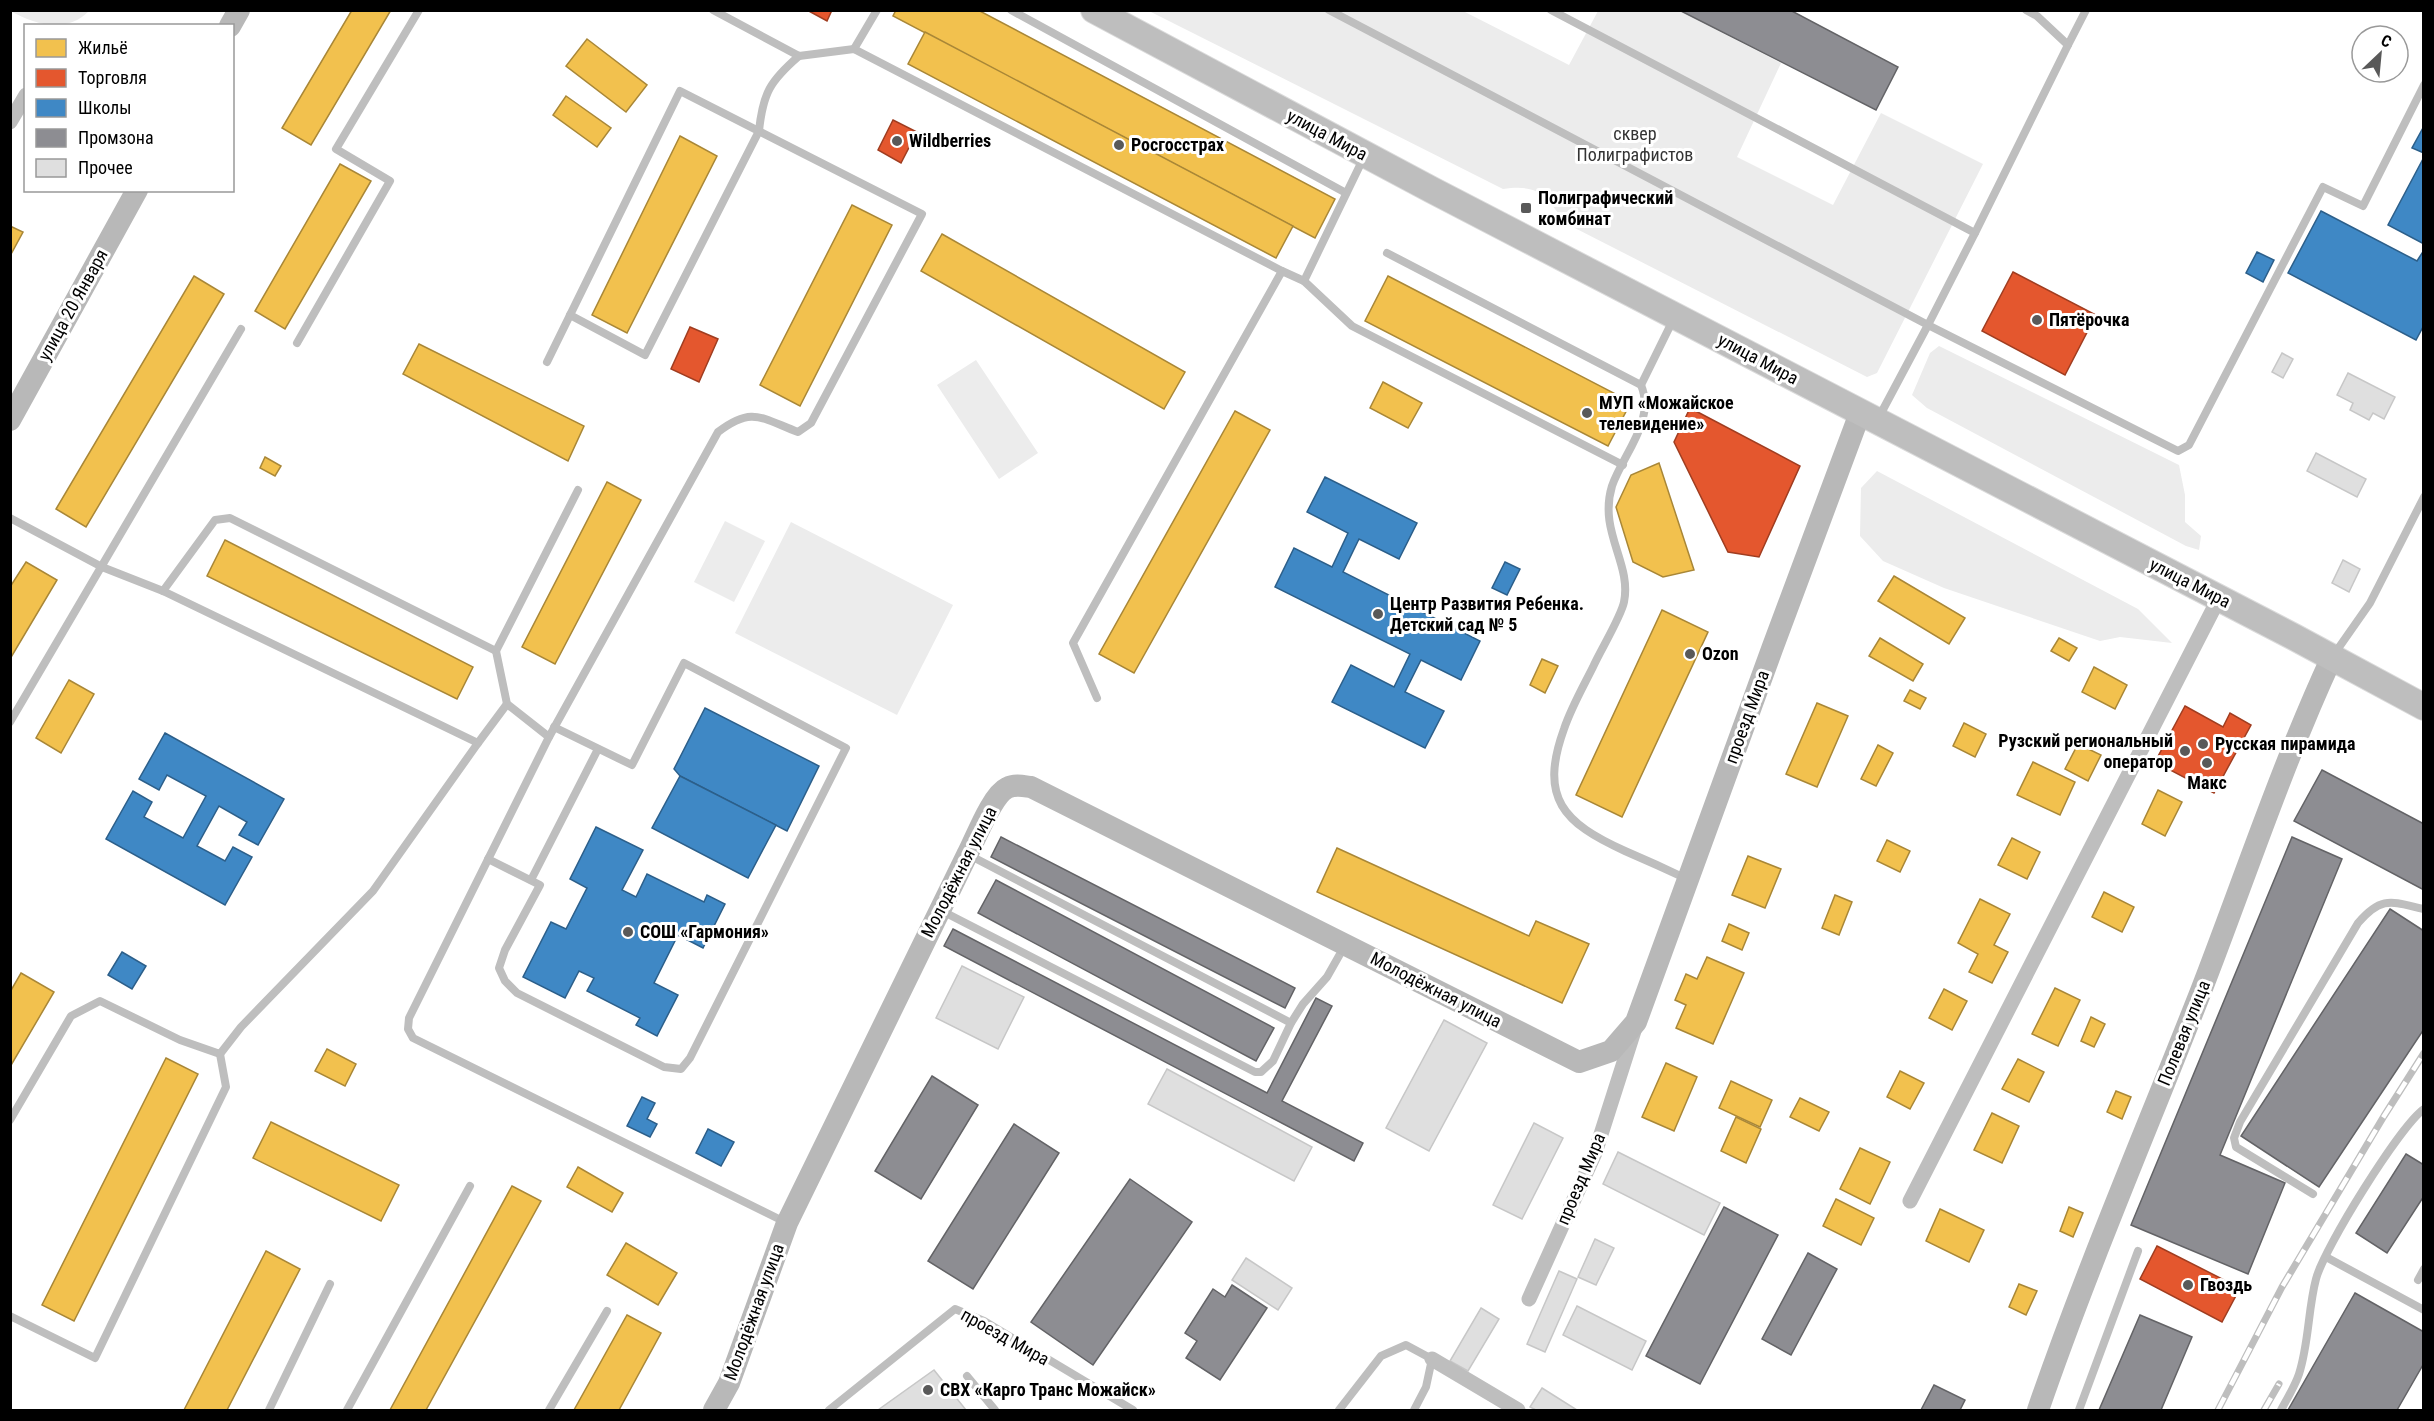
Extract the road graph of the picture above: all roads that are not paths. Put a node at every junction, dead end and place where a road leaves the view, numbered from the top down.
1 (239, 10) edge
2 (418, 10) edge
3 (713, 10) edge
4 (877, 10) edge
5 (1011, 10) edge
6 (1094, 10) edge
7 (1329, 10) edge
8 (1551, 10) edge
9 (2026, 10) edge
10 (2086, 10) edge
11 (231, 24) edge
12 (2068, 45) junction
13 (854, 49) junction
14 (799, 56) junction
15 (2424, 85) edge
16 (24, 98) edge
17 (10, 122) edge
18 (759, 131) junction
19 (1365, 155) junction
20 (136, 192) edge
21 (1346, 193) junction
22 (1975, 233) junction
23 (1387, 253) dead end
24 (1282, 271) junction
25 (1304, 281) junction
26 (570, 315) junction
27 (1675, 316) junction
28 (1928, 325) junction
29 (241, 329) dead end
30 (297, 343) dead end
31 (547, 362) dead end
32 (1641, 385) junction
33 (1869, 417) junction
34 (10, 420) edge
35 (1623, 465) junction
36 (578, 490) dead end
37 (2424, 496) edge
38 (10, 518) edge
39 (102, 567) junction
40 (163, 591) junction
41 (2219, 598) junction
42 (496, 651) junction
43 (2332, 657) junction
44 (1097, 698) dead end
45 (507, 704) junction
46 (2424, 706) edge
47 (10, 722) edge
48 (554, 727) junction
49 (549, 737) junction
50 (478, 743) junction
51 (598, 749) junction
52 (967, 855) junction
53 (488, 859) junction
54 (1688, 879) junction
55 (531, 880) junction
56 (2424, 909) edge
57 (940, 910) junction
58 (1346, 944) junction
59 (1636, 1022) junction
60 (1291, 1023) junction
61 (220, 1054) junction
62 (1579, 1062) joint
63 (2424, 1109) edge
64 (10, 1120) edge
65 (470, 1186) dead end
66 (2313, 1194) dead end
67 (1910, 1201) dead end
68 (787, 1223) junction
69 (2138, 1251) dead end
70 (2326, 1257) junction
71 (2424, 1269) edge
72 (2418, 1280) dead end
73 (330, 1284) dead end
74 (1529, 1299) dead end
75 (2424, 1310) edge
76 (607, 1311) dead end
77 (10, 1316) edge
78 (1432, 1359) junction
79 (967, 1376) dead end
80 (269, 1410) edge
81 (347, 1410) edge
82 (549, 1410) edge
83 (714, 1410) edge
84 (829, 1410) edge
85 (995, 1410) edge
86 (1133, 1410) edge
87 (1339, 1410) edge
88 (1414, 1410) edge
89 (1518, 1410) edge
90 (2038, 1410) edge
91 (2079, 1410) edge
92 (2281, 1410) edge

1 - 11 street
2 - 30 lane
3 - 14 lane
4 - 13 lane
5 - 21 lane
6 - 19 main road, улица Мира
7 - 28 lane
8 - 22 lane
9 - 12 lane
10 - 12 lane
12 - 22 lane
13 - 14 lane
13 - 24 lane
14 - 18 lane
15 - 28 lane
16 - 17 street
18 - 26 lane
18 - 26 lane
18 - 48 lane
19 - 21 lane
19 - 27 main road, улица Мира
20 - 34 street, улица 20 Января
21 - 25 lane
22 - 28 lane
23 - 32 lane
24 - 25 lane
24 - 44 lane
25 - 35 lane
26 - 31 lane
27 - 32 lane
27 - 33 main road, улица Мира
28 - 33 lane
29 - 39 lane
32 - 35 lane
33 - 41 main road, улица Мира
33 - 54 street, проезд Мира
35 - 54 lane
36 - 42 lane
37 - 43 lane
38 - 39 lane
39 - 40 lane
39 - 47 lane
40 - 42 lane
40 - 50 lane
41 - 43 main road, улица Мира
41 - 67 street
42 - 45 lane
43 - 46 main road, улица Мира
43 - 90 street, Полевая улица
45 - 49 lane
45 - 50 lane
48 - 49 lane
48 - 51 lane
49 - 53 lane
50 - 61 lane
51 - 55 lane
51 - 55 lane
52 - 57 street, Молодёжная улица
52 - 58 street, Молодёжная улица
52 - 60 lane
53 - 55 lane
53 - 68 lane
54 - 59 street, проезд Мира
56 - 66 lane
57 - 60 lane
57 - 68 street, Молодёжная улица
58 - 60 lane
58 - 62 street, Молодёжная улица
59 - 62 street, проезд Мира
59 - 74 street, проезд Мира
61 - 64 lane
61 - 77 lane
63 - 70 lane
65 - 81 lane
68 - 83 street, Молодёжная улица
69 - 91 lane
70 - 75 lane
70 - 92 lane
71 - 72 lane
73 - 80 lane
76 - 82 lane
78 - 87 lane
78 - 88 lane
78 - 89 street
79 - 85 lane
84 - 86 lane, проезд Мира

